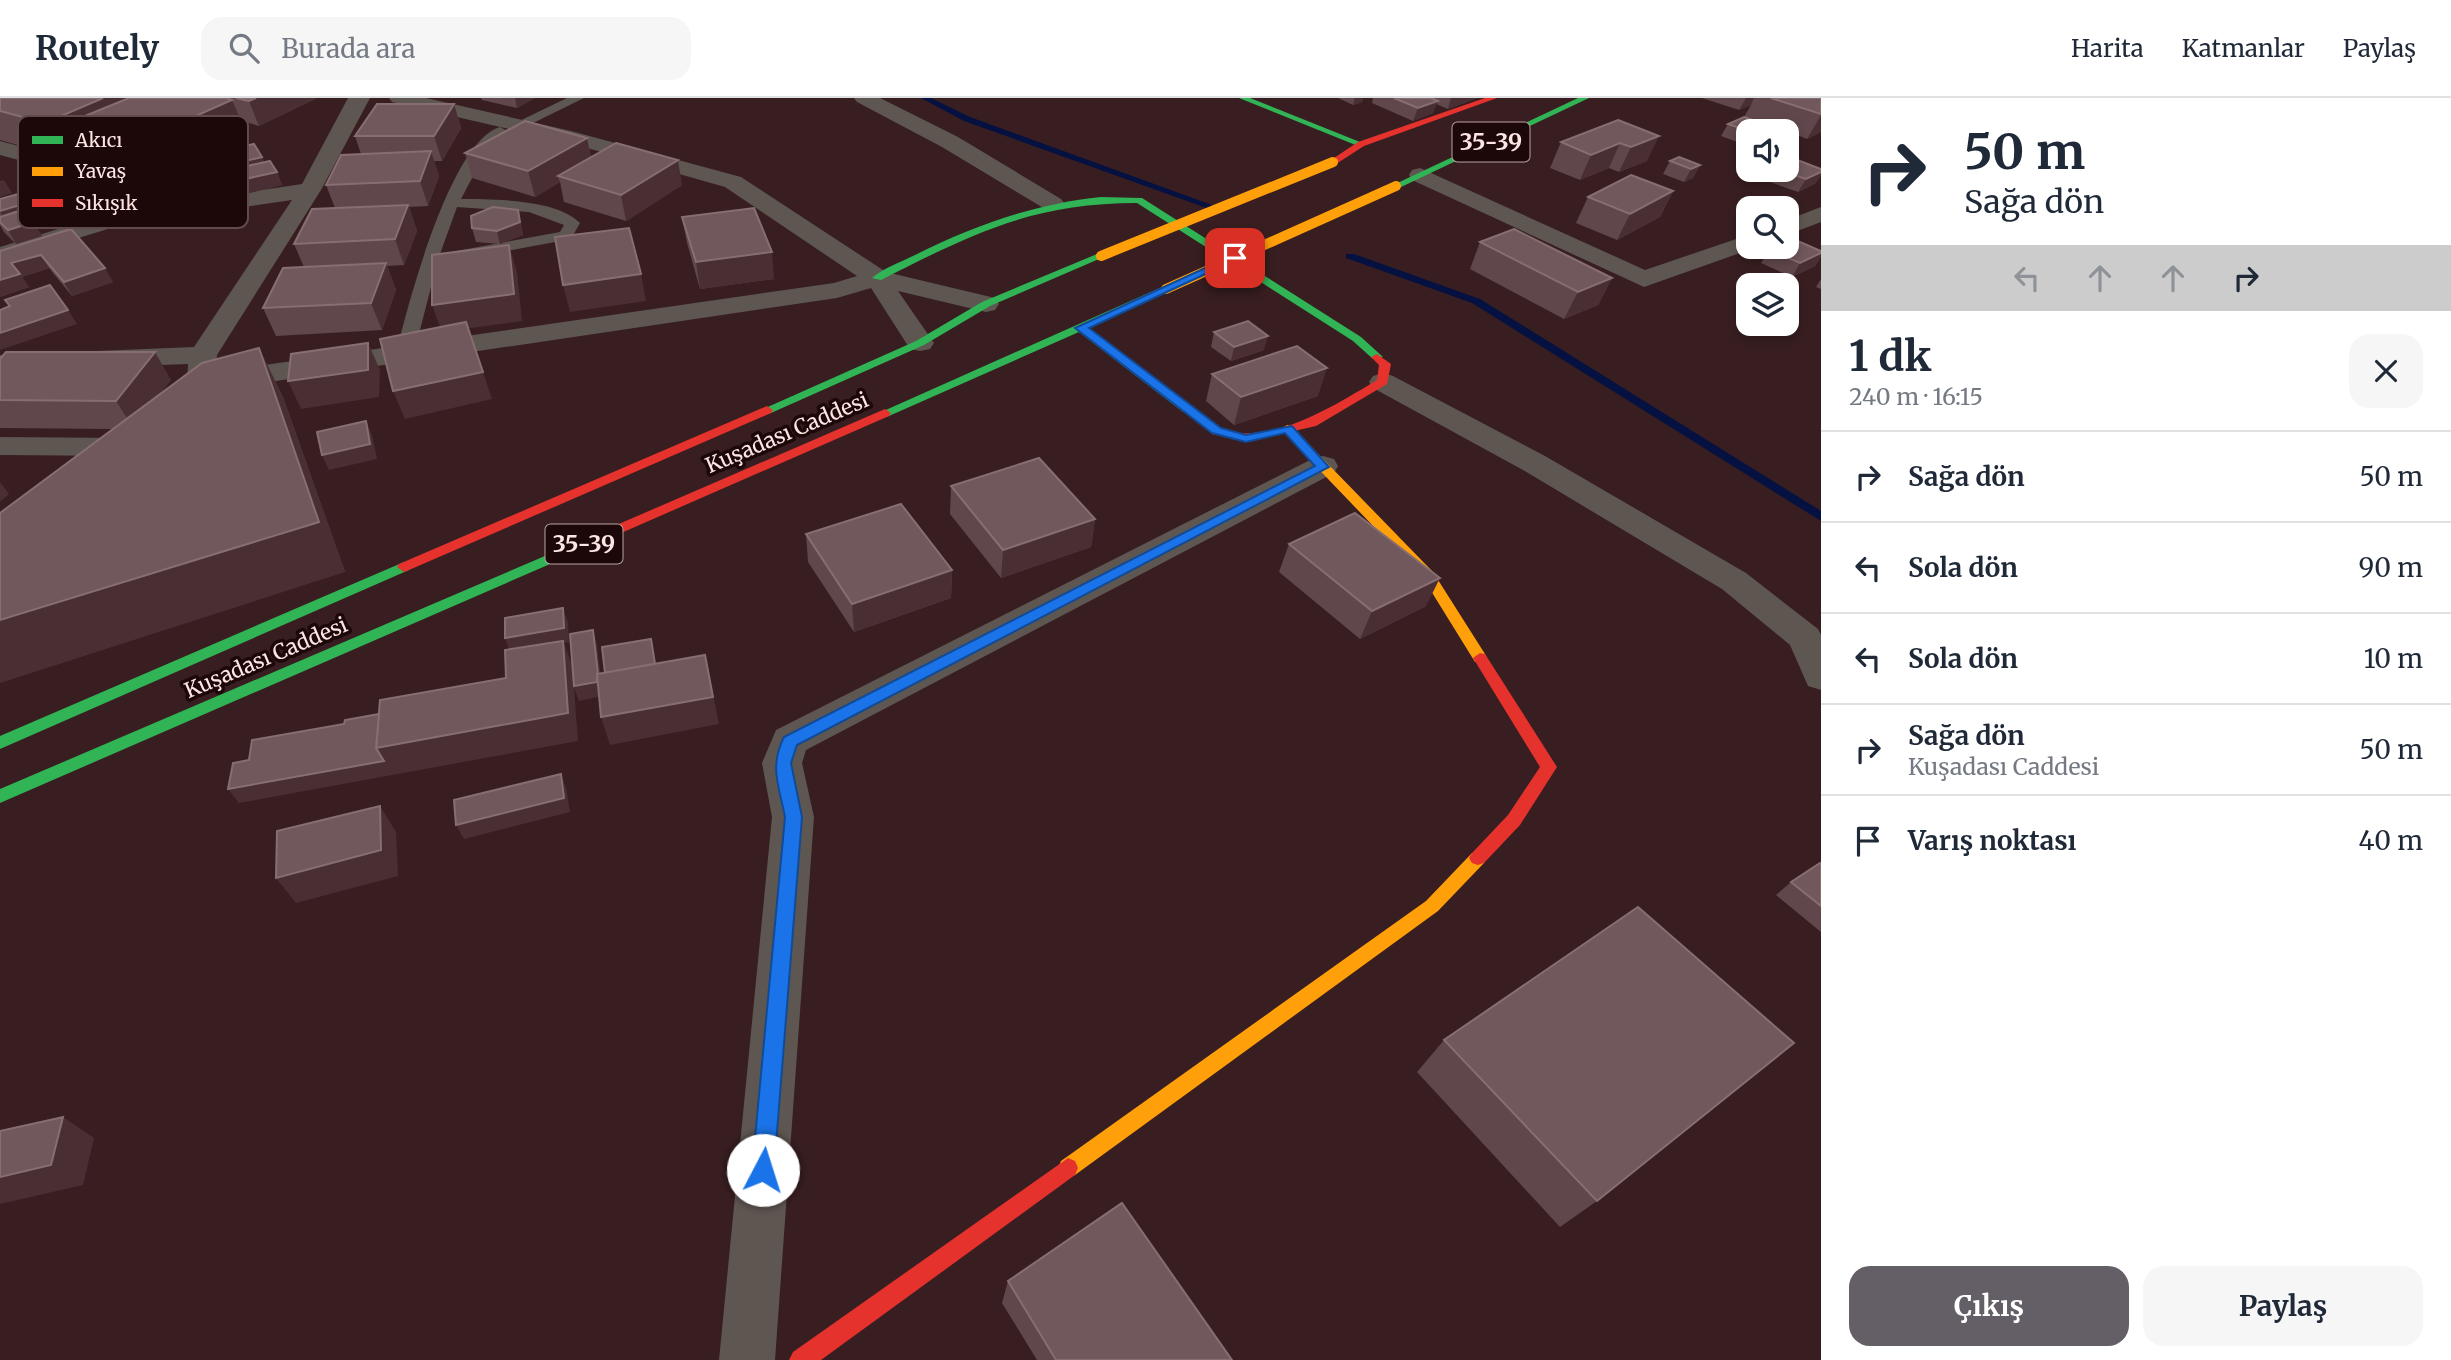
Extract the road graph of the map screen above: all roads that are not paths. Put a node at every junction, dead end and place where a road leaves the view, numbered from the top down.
1 (360, 98) edge
2 (399, 98) edge
3 (578, 98) edge
4 (864, 98) edge
5 (1244, 98) edge
6 (1493, 98) edge
7 (1585, 98) edge
8 (509, 128) junction
9 (1361, 144) junction
10 (0, 148) edge
11 (18, 153) edge
12 (1420, 174) junction
13 (310, 190) junction
14 (248, 200) edge
15 (453, 203) junction
16 (1053, 204) junction
17 (1821, 214) edge
18 (1799, 223) edge
19 (86, 228) edge
20 (1736, 246) edge
21 (0, 255) edge
22 (430, 261) junction
23 (877, 278) junction
24 (986, 304) junction
25 (1081, 328) junction
26 (920, 343) junction
27 (405, 353) junction
28 (0, 363) edge
29 (196, 379) junction
30 (1382, 382) junction
31 (1287, 429) junction
32 (0, 446) edge
33 (1323, 467) junction
34 (98, 473) edge
35 (1821, 676) edge
36 (0, 743) edge
37 (0, 796) edge
38 (747, 1360) edge
39 (801, 1360) edge

1 - 13 street
2 - 8 street
3 - 8 lane
4 - 16 street
5 - 9 main road
6 - 9 main road, Kuşadası Caddesi / 35-39
7 - 12 main road, Kuşadası Caddesi / 35-39
8 - 15 lane
8 - 23 street
9 - 24 main road, Kuşadası Caddesi / 35-39, bridge
10 - 11 street
12 - 20 street
12 - 25 main road, Kuşadası Caddesi / 35-39, bridge
13 - 14 street
13 - 29 street
15 - 22 lane
15 - 22 lane
16 - 23 main road
16 - 30 main road
17 - 18 street
19 - 21 street
22 - 27 lane
23 - 24 street
23 - 26 street
23 - 27 street
24 - 26 main road, Kuşadası Caddesi / 35-39
25 - 31 main road
25 - 37 main road, Kuşadası Caddesi / 35-39
26 - 36 main road, Kuşadası Caddesi / 35-39
27 - 29 street
28 - 29 street
30 - 31 main road
30 - 35 street
31 - 33 main road
32 - 34 street
33 - 38 street
33 - 39 main road

